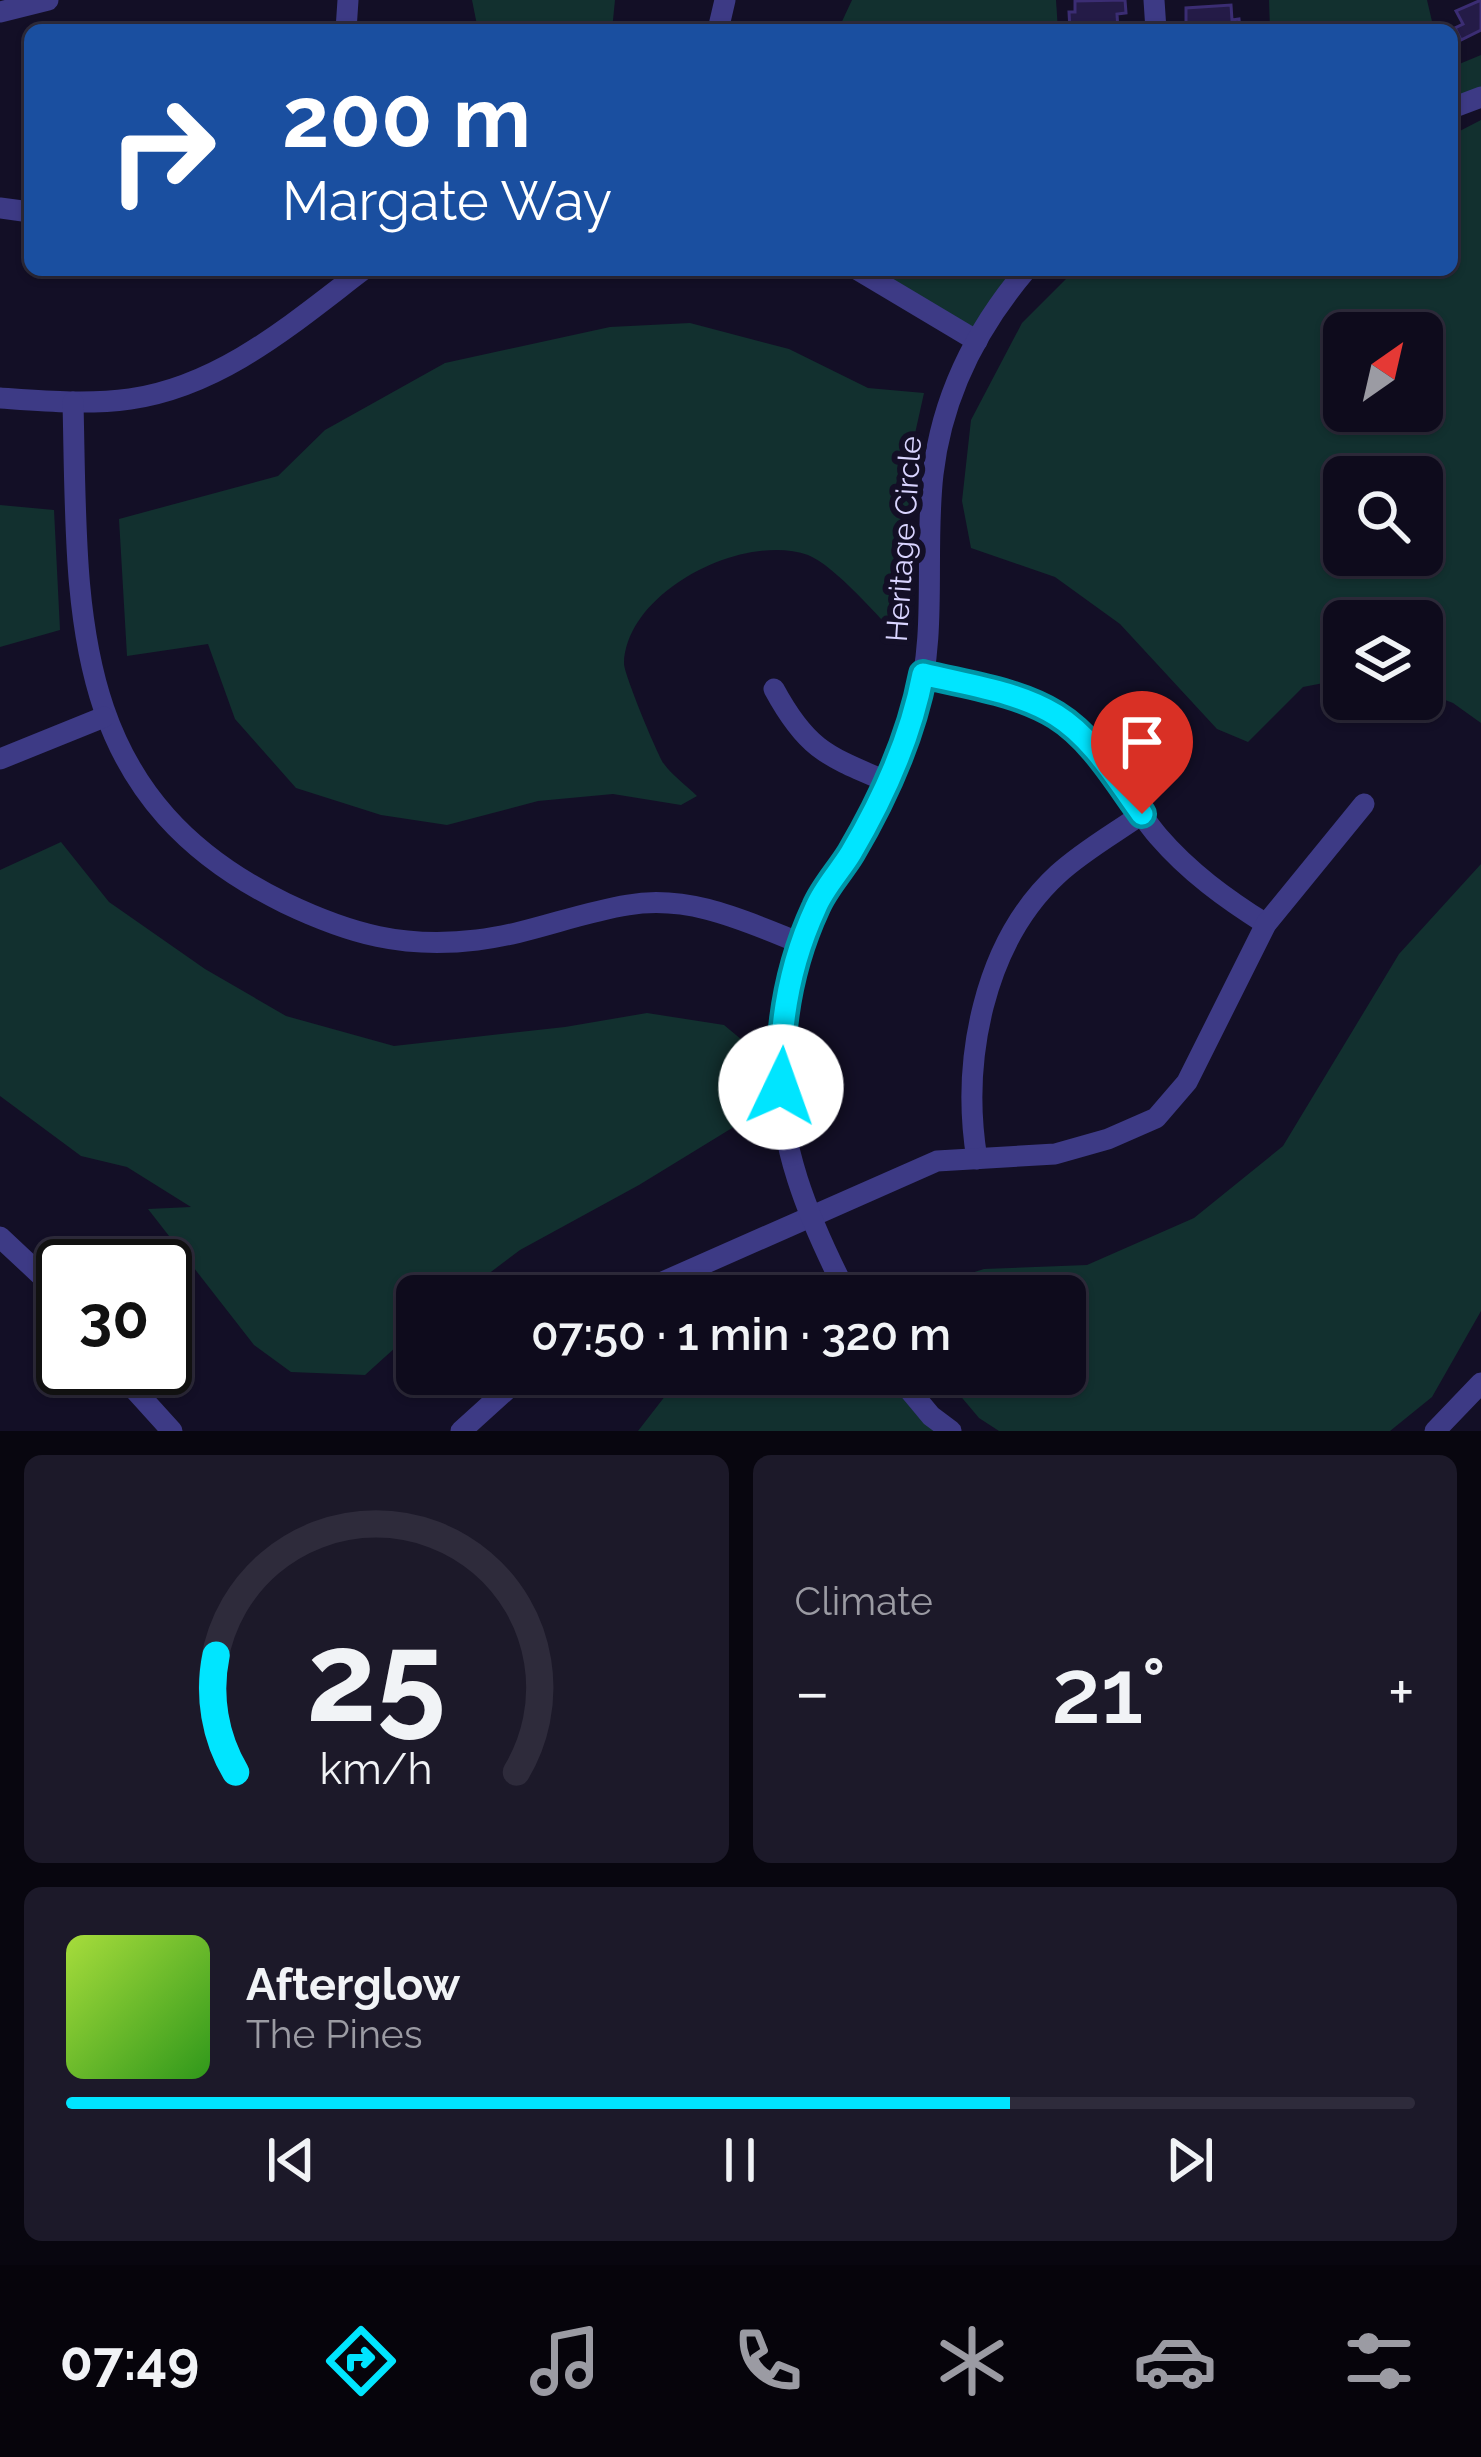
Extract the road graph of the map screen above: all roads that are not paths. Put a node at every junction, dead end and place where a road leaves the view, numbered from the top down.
1 (48, 0) edge
2 (0, 12) edge
3 (355, 276) edge
4 (868, 276) edge
5 (1021, 276) edge
6 (977, 340) junction
7 (0, 398) edge
8 (73, 402) junction
9 (923, 674) junction
10 (774, 689) dead end
11 (104, 717) junction
12 (0, 759) edge
13 (888, 782) junction
14 (1364, 804) dead end
15 (1142, 814) junction
16 (1266, 924) junction
17 (803, 944) junction
18 (977, 1159) junction
19 (811, 1217) junction
20 (0, 1237) edge
21 (36, 1271) edge
22 (679, 1275) edge
23 (838, 1275) edge
24 (1481, 1383) edge
25 (137, 1395) edge
26 (501, 1395) edge
27 (914, 1395) edge
28 (172, 1431) edge
29 (461, 1431) edge
30 (951, 1431) edge
31 (1435, 1431) edge

1 - 2 street
3 - 8 street
4 - 6 street
5 - 6 street, Heritage Circle
6 - 9 street, Heritage Circle
7 - 8 street
8 - 11 street
9 - 13 street, Heritage Circle
9 - 15 street
10 - 13 street
11 - 12 street
11 - 17 street
13 - 17 street, Heritage Circle
14 - 16 street
15 - 16 street
15 - 18 street
16 - 18 street
17 - 19 street, Heritage Circle
18 - 19 street
19 - 22 street
19 - 23 street, Heritage Circle
20 - 21 street
24 - 31 street
25 - 28 street
26 - 29 street
27 - 30 street

